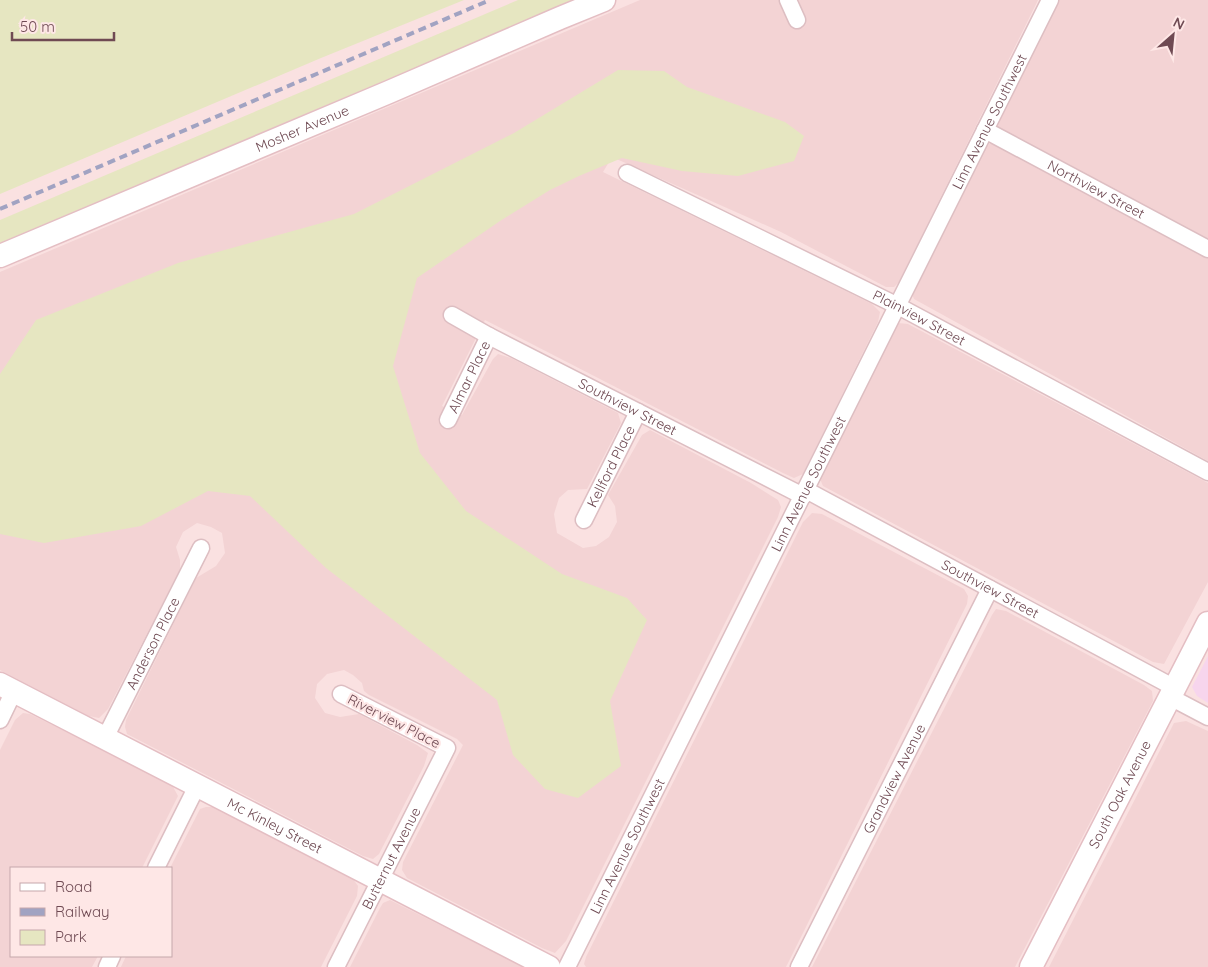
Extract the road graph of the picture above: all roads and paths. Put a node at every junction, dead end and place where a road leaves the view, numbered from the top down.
1 (604, 0) edge
2 (788, 0) edge
3 (1050, 0) edge
4 (797, 20) dead end
5 (985, 130) junction
6 (627, 174) dead end
7 (1208, 249) edge
8 (0, 256) edge
9 (898, 306) junction
10 (452, 315) dead end
11 (489, 336) junction
12 (638, 412) junction
13 (448, 420) dead end
14 (1208, 472) edge
15 (804, 493) junction
16 (584, 520) dead end
17 (201, 548) dead end
18 (990, 589) junction
19 (1208, 623) edge
20 (7, 688) edge
21 (1172, 692) junction
22 (341, 694) dead end
23 (1208, 717) edge
24 (0, 720) edge
25 (106, 738) junction
26 (446, 748) joint
27 (197, 786) junction
28 (156, 867) edge
29 (380, 880) junction
30 (336, 967) edge
31 (549, 967) edge
32 (567, 967) edge
33 (799, 967) edge
34 (1031, 967) edge

1 - 8 street, Mosher Avenue
2 - 4 street
3 - 5 street, Linn Avenue Southwest
5 - 7 street, Northview Street
5 - 9 street, Linn Avenue Southwest
6 - 9 street, Plainview Street
9 - 14 street, Plainview Street
9 - 15 street, Linn Avenue Southwest
10 - 11 street, Southview Street
11 - 12 street, Southview Street
11 - 13 street, Almar Place
12 - 15 street, Southview Street
12 - 16 street, Kellford Place
15 - 18 street, Southview Street
15 - 32 street, Linn Avenue Southwest
17 - 25 street, Anderson Place
18 - 21 street, Southview Street
18 - 33 street, Grandview Avenue
19 - 21 street, South Oak Avenue
20 - 24 street
20 - 25 street, Mc Kinley Street
21 - 23 street, Southview Street
21 - 34 street, South Oak Avenue
22 - 26 street, Riverview Place
25 - 27 street, Mc Kinley Street
26 - 29 street, Butternut Avenue
27 - 28 street
27 - 29 street, Mc Kinley Street
29 - 30 street, Butternut Avenue
29 - 31 street, Mc Kinley Street

